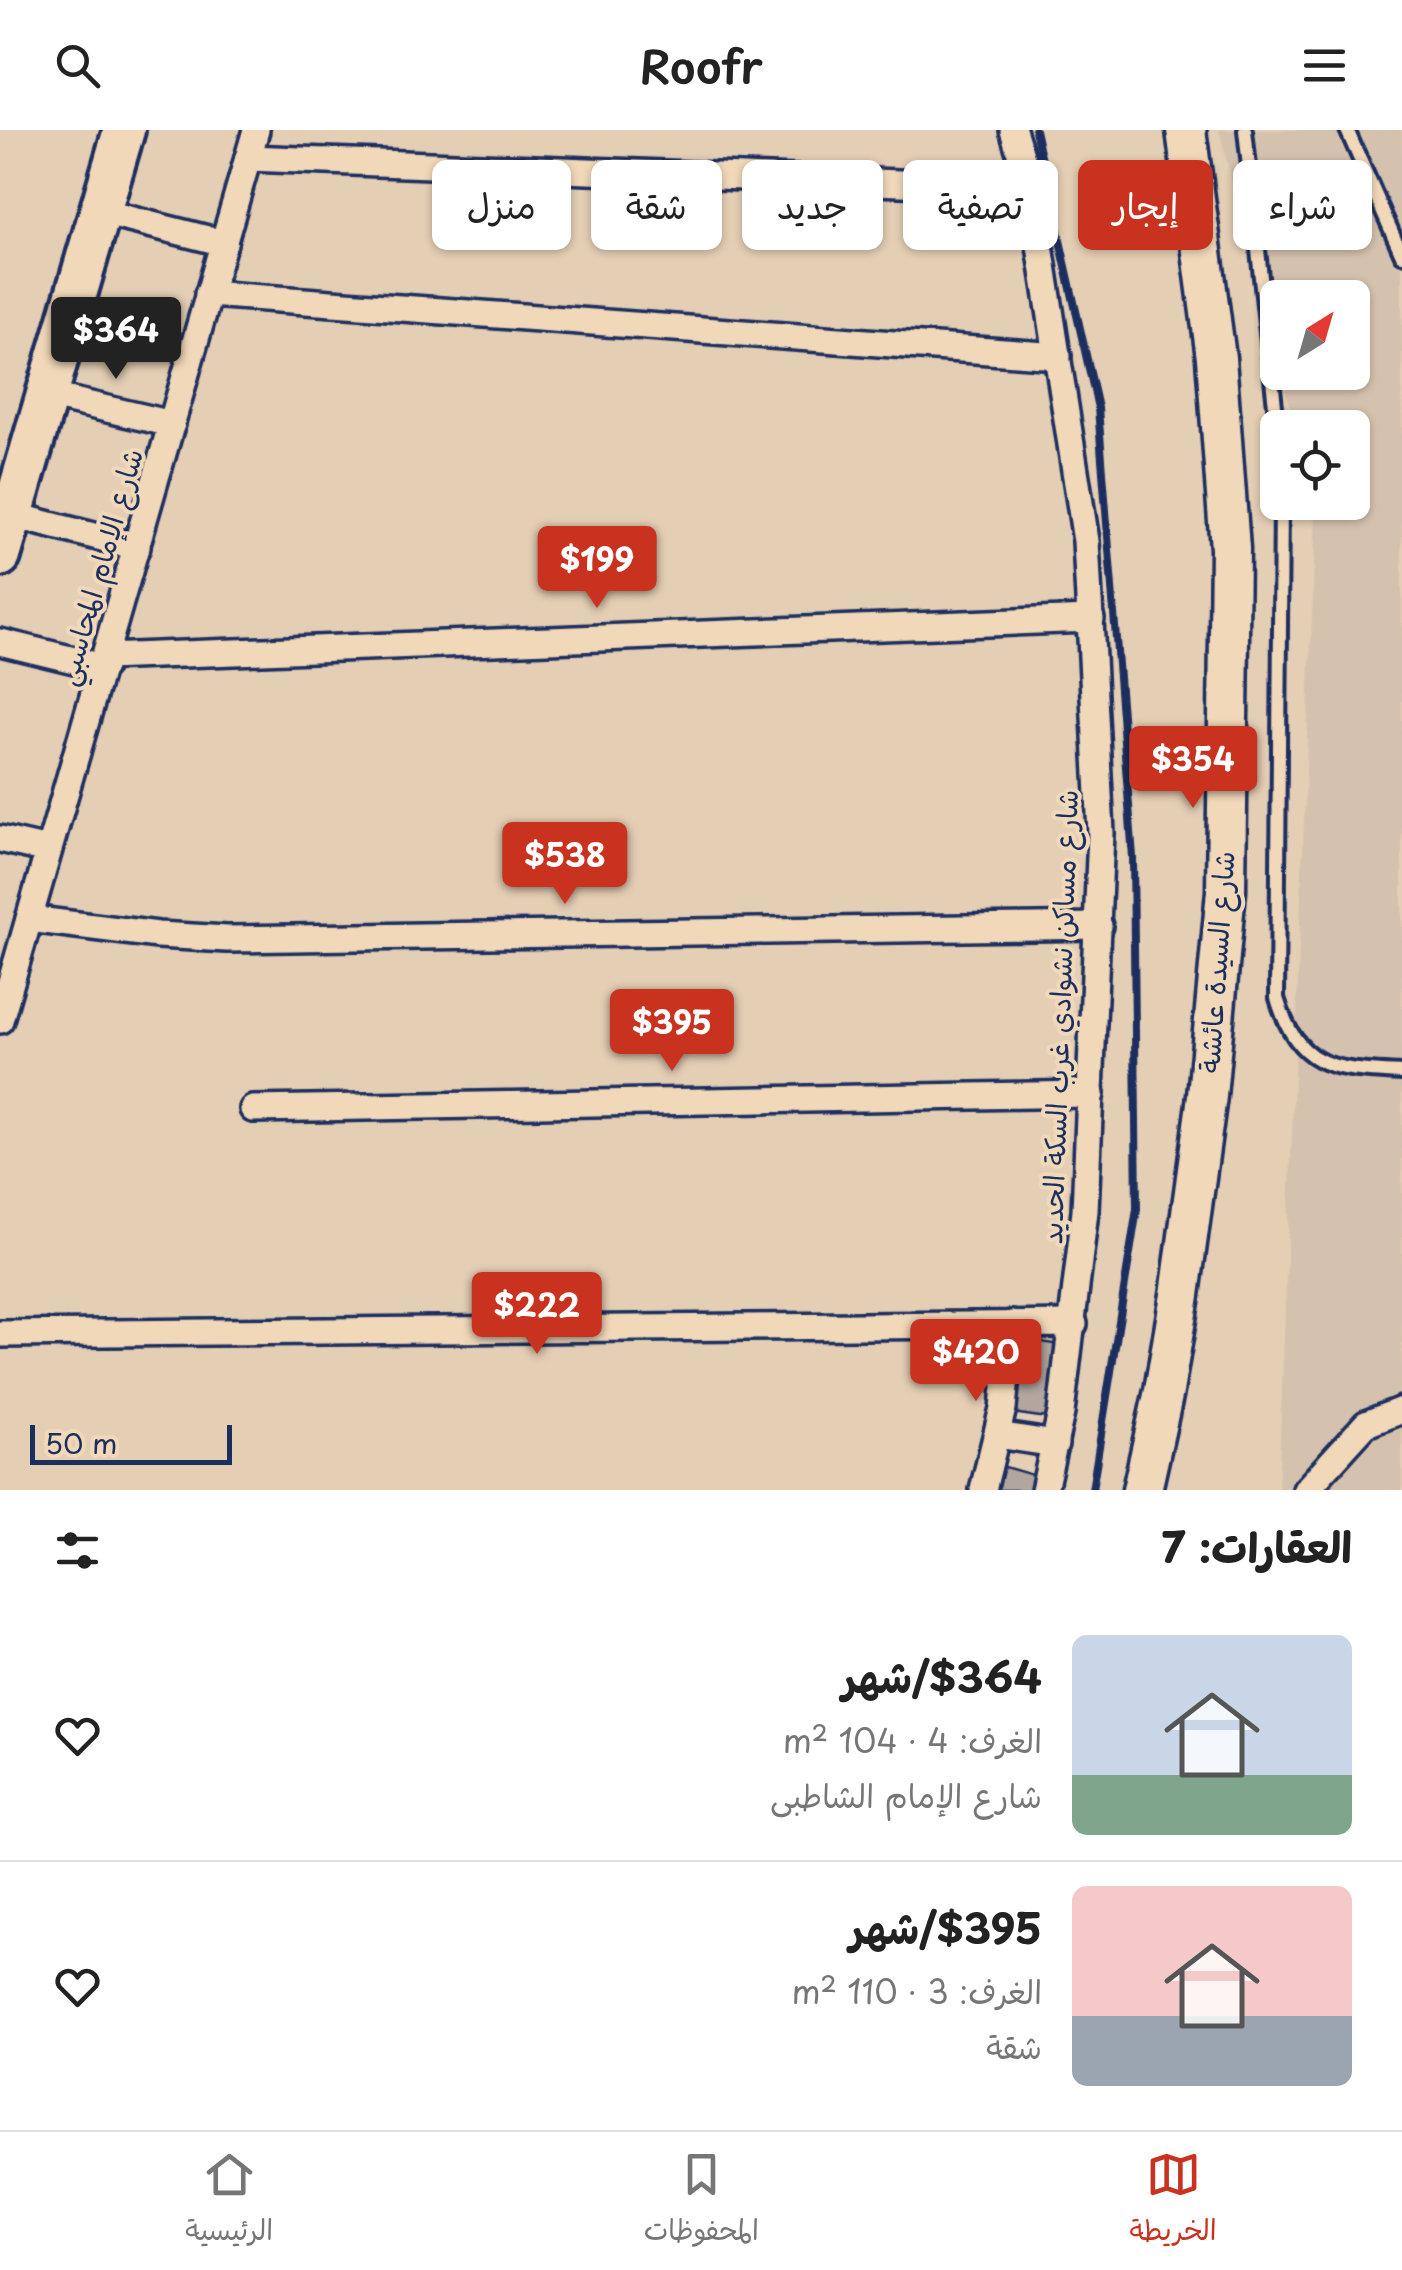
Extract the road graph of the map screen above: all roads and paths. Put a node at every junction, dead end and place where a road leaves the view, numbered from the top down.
1 (124, 130) edge
2 (256, 130) edge
3 (1014, 130) edge
4 (1186, 130) edge
5 (1245, 130) edge
6 (1347, 130) edge
7 (248, 158) junction
8 (1023, 160) edge
9 (903, 183) edge
10 (101, 212) junction
11 (224, 243) junction
12 (1041, 250) edge
13 (1402, 255) edge
14 (208, 294) junction
15 (1058, 356) junction
16 (48, 395) junction
17 (1275, 410) edge
18 (172, 424) junction
19 (12, 515) junction
20 (1281, 520) edge
21 (137, 547) junction
22 (0, 556) edge
23 (1091, 619) junction
24 (0, 642) edge
25 (104, 662) junction
26 (0, 840) edge
27 (48, 850) junction
28 (29, 919) junction
29 (1099, 926) junction
30 (0, 1020) edge
31 (1402, 1074) edge
32 (1090, 1094) junction
33 (254, 1108) dead end
34 (1011, 1324) junction
35 (1074, 1324) junction
36 (0, 1334) edge
37 (1402, 1410) edge
38 (997, 1435) junction
39 (1055, 1444) junction
40 (982, 1490) edge
41 (1044, 1490) edge
42 (1142, 1490) edge
43 (1306, 1490) edge

1 - 10 main road
2 - 7 street, شارع الإمام المحاسبي
3 - 8 street, شارع مساكن نشوادي غرب السكة الحديد
4 - 42 street, شارع السيدة عائشة
5 - 17 lane
6 - 13 lane
7 - 9 street
7 - 11 street, شارع الإمام المحاسبي
10 - 11 street
10 - 16 main road
11 - 14 street, شارع الإمام المحاسبي
12 - 15 street, شارع مساكن نشوادي غرب السكة الحديد
14 - 15 street
14 - 18 street, شارع الإمام المحاسبي
15 - 23 street, شارع مساكن نشوادي غرب السكة الحديد
16 - 18 street
16 - 19 main road
18 - 21 street, شارع الإمام المحاسبي
19 - 21 street
19 - 22 main road
20 - 31 lane
21 - 25 street, شارع الإمام المحاسبي
23 - 25 street
23 - 29 street, شارع مساكن نشوادي غرب السكة الحديد
24 - 25 street
25 - 27 street, شارع الإمام المحاسبي
26 - 27 street
27 - 28 street, شارع الإمام المحاسبي
28 - 29 street
28 - 30 street, شارع الإمام المحاسبي
29 - 32 street, شارع مساكن نشوادي غرب السكة الحديد
32 - 33 street
32 - 35 street, شارع مساكن نشوادي غرب السكة الحديد
34 - 35 street
34 - 36 street
34 - 38 street
35 - 39 street, شارع مساكن نشوادي غرب السكة الحديد
37 - 43 street
38 - 39 street
38 - 40 street
39 - 41 street, شارع مساكن نشوادي غرب السكة الحديد

